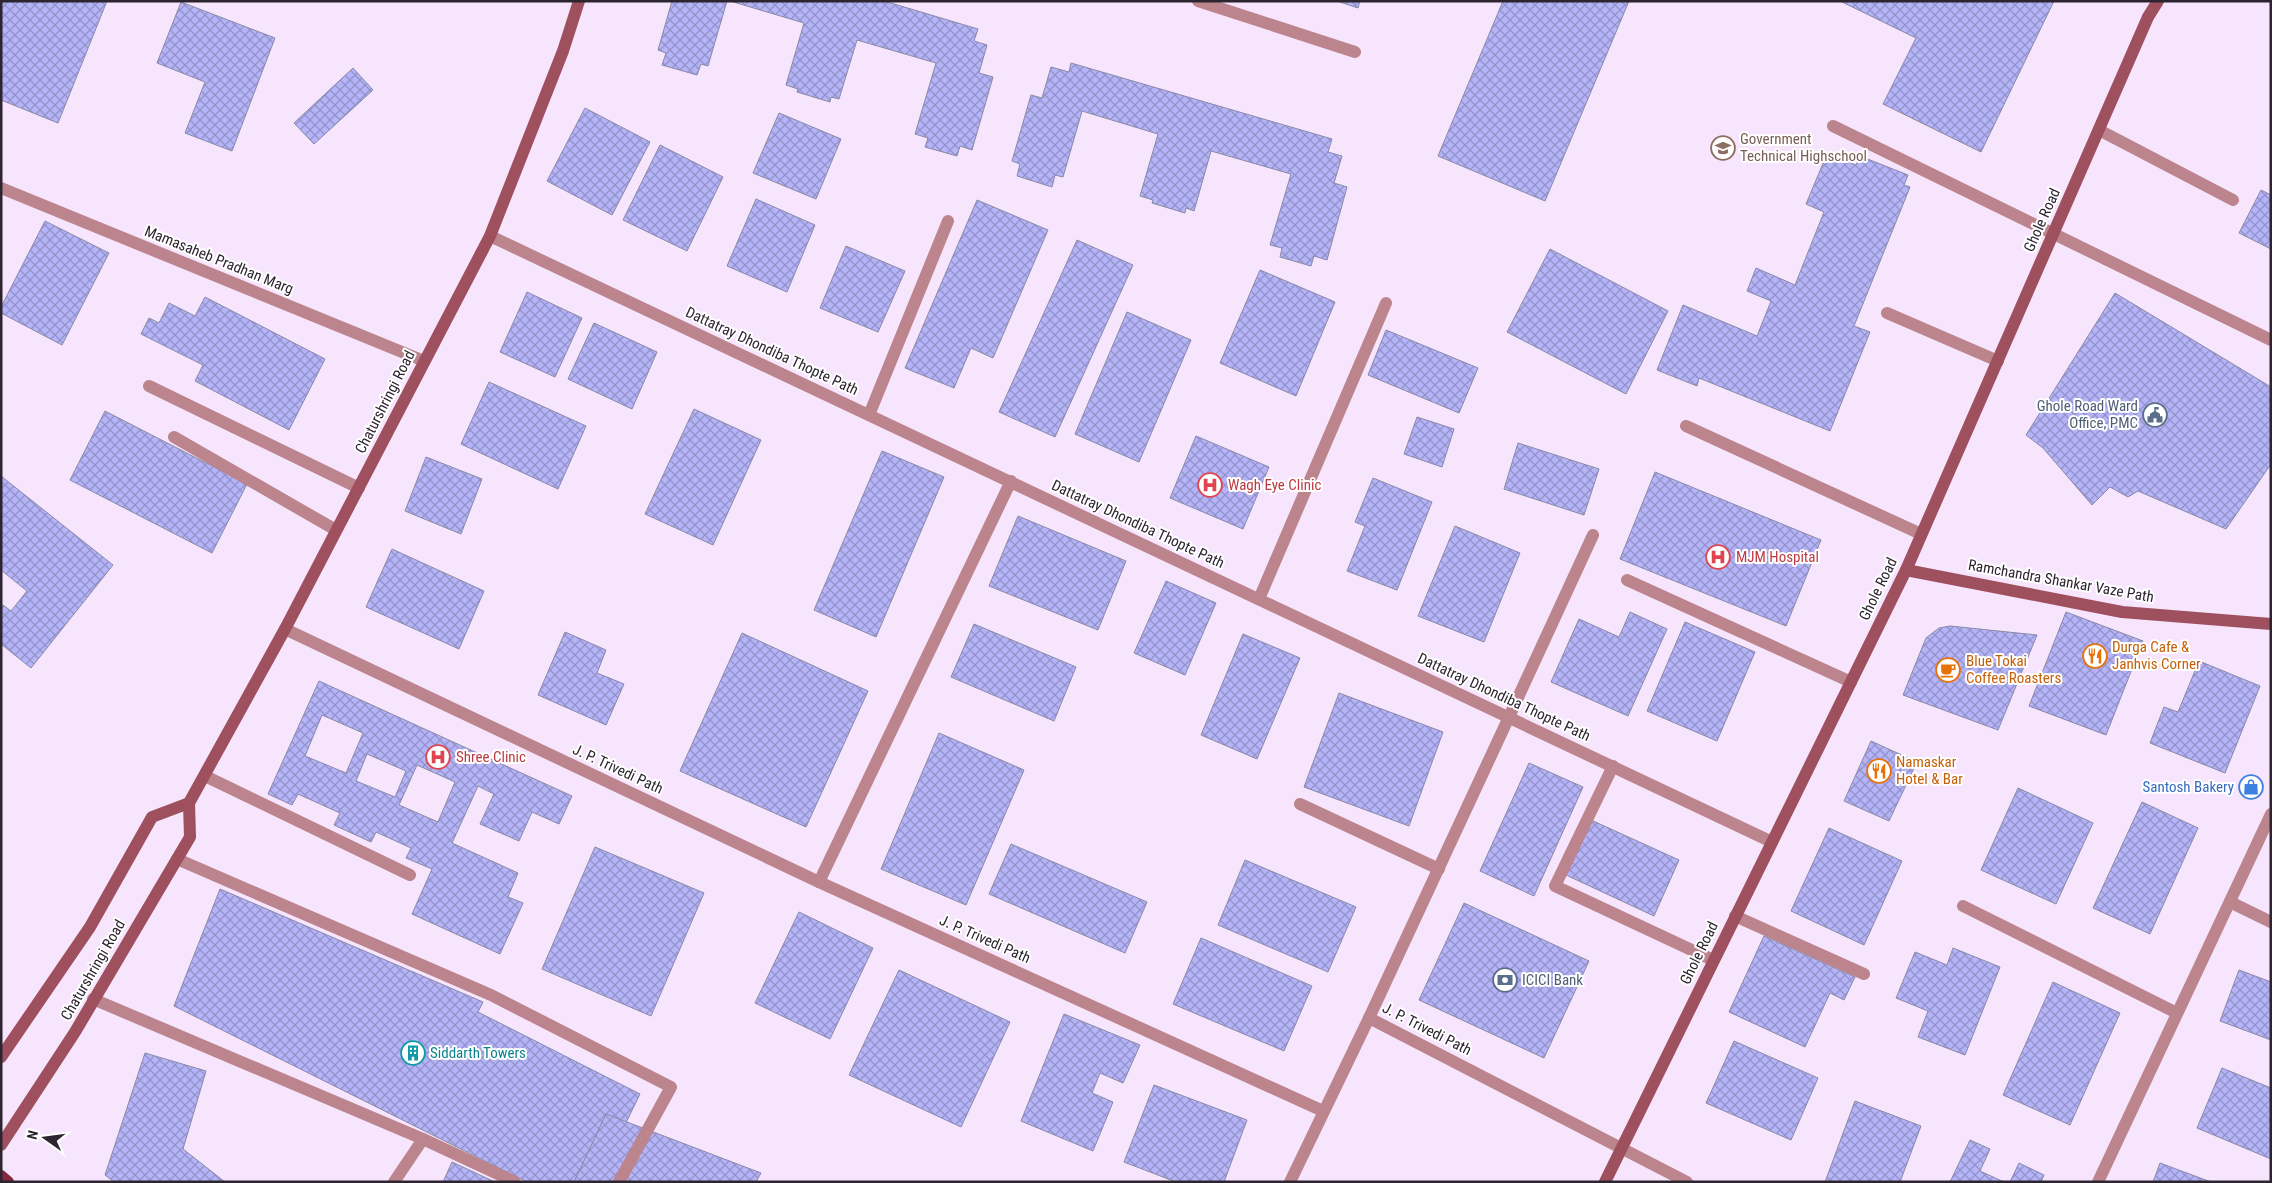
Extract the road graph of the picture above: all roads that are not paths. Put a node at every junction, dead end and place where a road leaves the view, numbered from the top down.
1 (579, 1) edge
2 (1198, 1) edge
3 (2158, 1) edge
4 (1355, 52) dead end
5 (1833, 126) dead end
6 (2099, 130) junction
7 (1, 188) edge
8 (2233, 200) dead end
9 (948, 222) dead end
10 (2053, 234) junction
11 (490, 236) junction
12 (1386, 303) dead end
13 (1887, 313) dead end
14 (2271, 340) edge
15 (424, 361) junction
16 (1998, 361) junction
17 (149, 386) dead end
18 (869, 415) junction
19 (1686, 426) dead end
20 (174, 437) dead end
21 (1011, 481) junction
22 (359, 488) junction
23 (336, 530) junction
24 (1921, 534) junction
25 (1593, 536) dead end
26 (1906, 570) junction
27 (1627, 580) dead end
28 (1259, 599) junction
29 (2271, 624) edge
30 (285, 629) junction
31 (1850, 682) junction
32 (1509, 717) junction
33 (1613, 766) junction
34 (205, 776) junction
35 (189, 803) junction
36 (1300, 804) dead end
37 (2271, 814) edge
38 (1772, 842) junction
39 (178, 858) junction
40 (1439, 869) junction
41 (410, 875) dead end
42 (819, 882) junction
43 (2230, 902) junction
44 (1963, 906) dead end
45 (1735, 916) junction
46 (2271, 922) edge
47 (1713, 960) junction
48 (1864, 974) dead end
49 (93, 999) junction
50 (2177, 1013) junction
51 (1369, 1018) junction
52 (1, 1057) edge
53 (1323, 1111) junction
54 (423, 1139) junction
55 (1, 1144) edge
56 (1620, 1147) junction
57 (1, 1176) edge
58 (8, 1182) edge
59 (394, 1182) edge
60 (515, 1182) edge
61 (619, 1182) edge
62 (1290, 1182) edge
63 (1605, 1182) edge
64 (1687, 1182) edge
65 (2098, 1182) edge

1 - 11 street, Chaturshringi Road
2 - 4 street
3 - 6 street, Ghole Road
5 - 10 street
6 - 8 street
6 - 10 street, Ghole Road
7 - 15 street, Mamasaheb Pradhan Marg
9 - 18 street
10 - 14 street
10 - 16 street, Ghole Road
11 - 15 street, Chaturshringi Road
11 - 18 street, Dattatray Dhondiba Thopte Path
12 - 28 street
13 - 16 street
15 - 22 street, Chaturshringi Road
16 - 24 street, Ghole Road
17 - 22 street
18 - 21 street, Dattatray Dhondiba Thopte Path
19 - 24 street
20 - 23 street
21 - 28 street, Dattatray Dhondiba Thopte Path
21 - 42 street
22 - 23 street, Chaturshringi Road
23 - 30 street, Chaturshringi Road
24 - 26 street, Ghole Road
25 - 32 street
26 - 29 street, Ramchandra Shankar Vaze Path
26 - 31 street, Ghole Road
27 - 31 street
28 - 32 street, Dattatray Dhondiba Thopte Path
30 - 34 street, Chaturshringi Road
30 - 42 street, J. P. Trivedi Path
31 - 38 street, Ghole Road
32 - 33 street, Dattatray Dhondiba Thopte Path
32 - 40 street
33 - 38 street, Dattatray Dhondiba Thopte Path
33 - 47 street
34 - 35 street, Chaturshringi Road
34 - 41 street
35 - 39 street, Chaturshringi Road
35 - 52 street, Chaturshringi Road
36 - 40 street
37 - 43 street
38 - 45 street, Ghole Road
39 - 49 street, Chaturshringi Road
39 - 61 street
40 - 51 street
42 - 53 street, J. P. Trivedi Path
43 - 46 street
43 - 50 street
44 - 50 street
45 - 47 street, Ghole Road
45 - 48 street
47 - 56 street, Ghole Road
49 - 54 street
49 - 55 street, Chaturshringi Road
50 - 65 street
51 - 53 street, J. P. Trivedi Path
51 - 56 street, J. P. Trivedi Path
53 - 62 street
54 - 59 street
54 - 60 street
56 - 63 street, Ghole Road
56 - 64 street, J. P. Trivedi Path
57 - 58 main road

